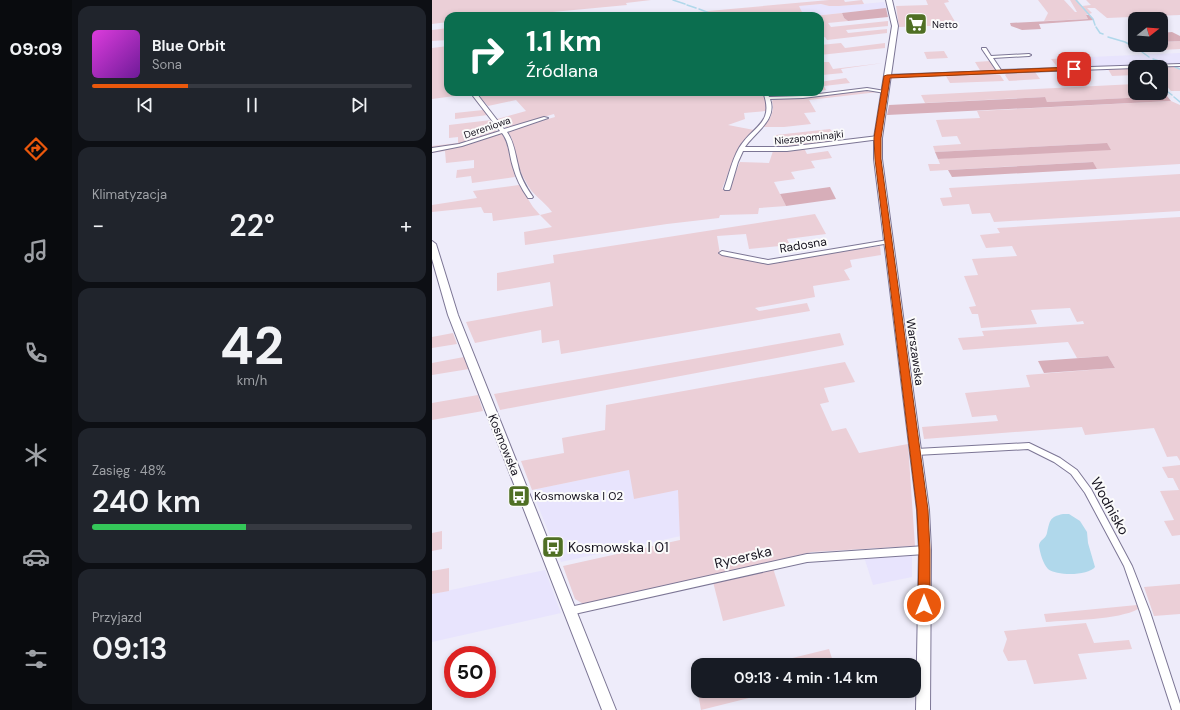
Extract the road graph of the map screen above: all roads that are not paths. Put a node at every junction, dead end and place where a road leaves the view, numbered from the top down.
1 (889, 0) edge
2 (984, 50) dead end
3 (1029, 55) dead end
4 (990, 57) junction
5 (1180, 65) edge
6 (1000, 72) junction
7 (886, 85) junction
8 (873, 90) junction
9 (824, 95) edge
10 (476, 96) edge
11 (813, 96) edge
12 (768, 98) joint
13 (546, 118) dead end
14 (503, 130) junction
15 (878, 138) junction
16 (741, 149) junction
17 (432, 150) edge
18 (726, 189) dead end
19 (530, 197) dead end
20 (888, 242) junction
21 (432, 244) edge
22 (722, 253) dead end
23 (916, 452) junction
24 (925, 550) junction
25 (570, 611) junction
26 (609, 710) edge
27 (923, 710) edge
28 (1177, 710) edge

1 - 7 main road, Warszawska
2 - 4 street
3 - 4 street
4 - 6 street
5 - 6 street
6 - 7 street
7 - 8 street
7 - 8 street
7 - 15 main road, Warszawska
8 - 9 street
10 - 14 street
11 - 12 street
12 - 16 street
13 - 14 street, Dereniowa
14 - 17 street, Dereniowa
14 - 19 street
15 - 16 street, Niezapominajki
15 - 20 main road, Warszawska
16 - 18 street
20 - 22 street, Radosna
20 - 23 main road, Warszawska
21 - 25 main road, Kosmowska
23 - 24 main road, Warszawska
23 - 28 street, Wodnisko
24 - 25 street, Rycerska
24 - 27 main road, Warszawska
25 - 26 main road, Kosmowska

